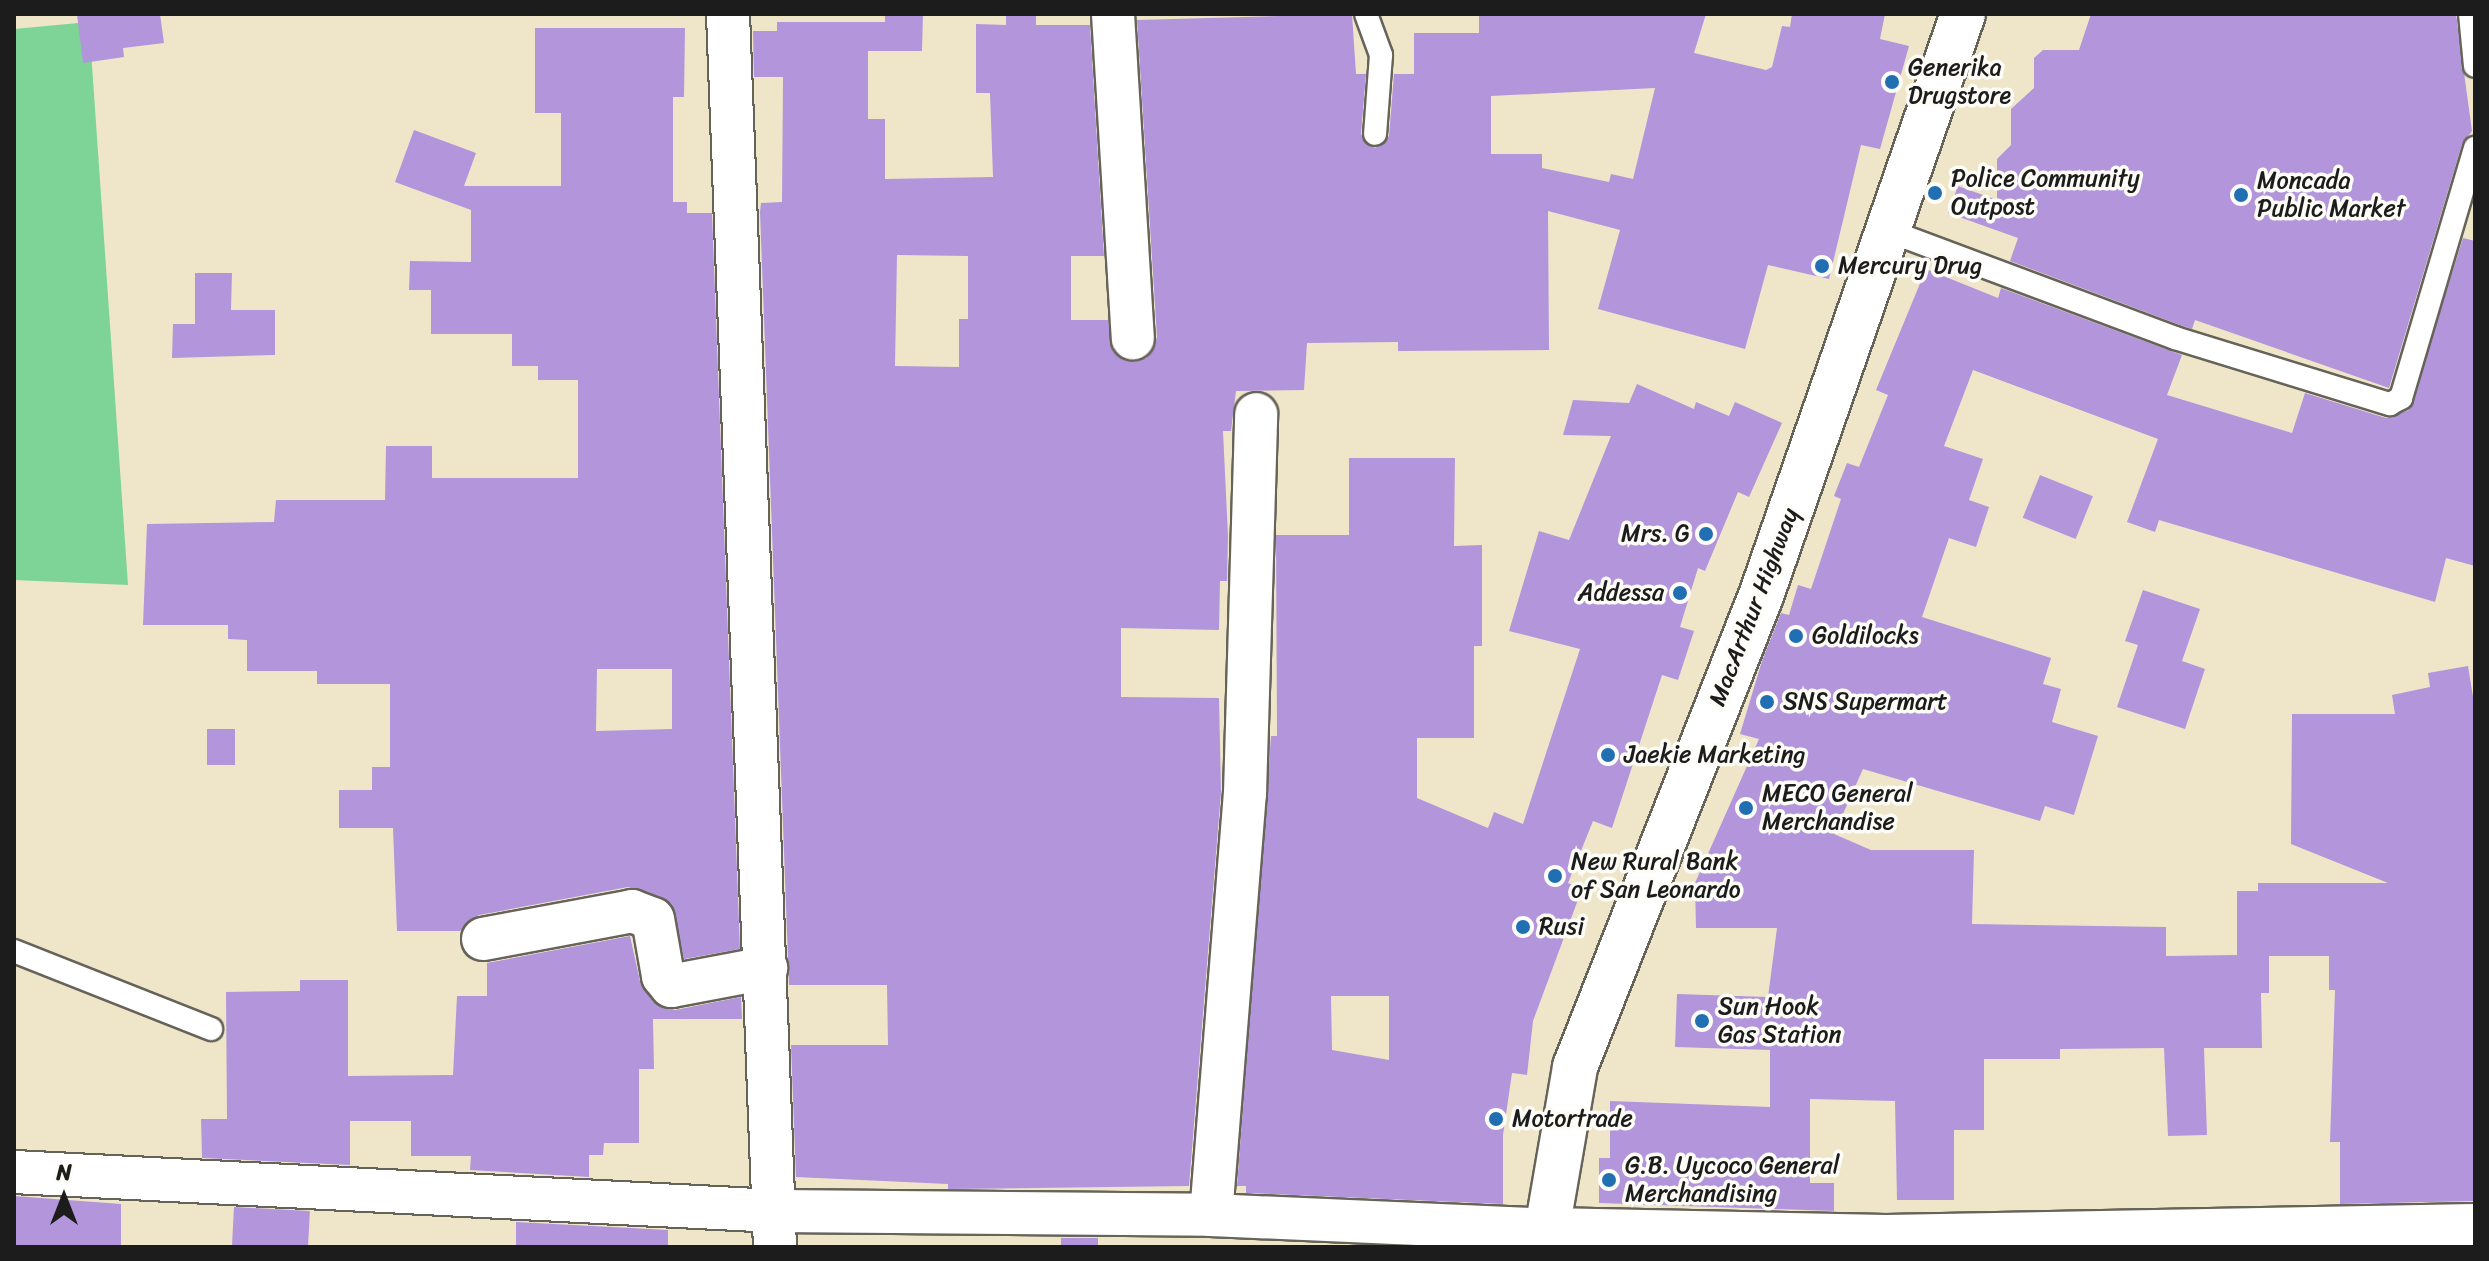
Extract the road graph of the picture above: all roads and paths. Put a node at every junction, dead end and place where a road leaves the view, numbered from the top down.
1 (728, 14) edge
2 (1113, 14) edge
3 (1366, 14) edge
4 (1963, 14) edge
5 (2470, 14) edge
6 (2475, 66) edge
7 (1375, 134) dead end
8 (2475, 148) edge
9 (1889, 231) junction
10 (1133, 338) dead end
11 (1256, 414) dead end
12 (483, 939) dead end
13 (14, 951) edge
14 (766, 968) junction
15 (211, 1029) dead end
16 (14, 1172) edge
17 (1211, 1215) junction
18 (2475, 1226) edge
19 (776, 1229) edge
20 (1546, 1239) edge
21 (1885, 1242) edge

1 - 14 street
2 - 10 street
3 - 7 lane
4 - 9 main road, MacArthur Highway
5 - 6 lane
8 - 9 lane
9 - 20 main road, MacArthur Highway
11 - 17 street
12 - 14 street
13 - 15 lane
14 - 19 street
16 - 19 street
17 - 19 street
17 - 20 street
18 - 21 main road
20 - 21 main road

